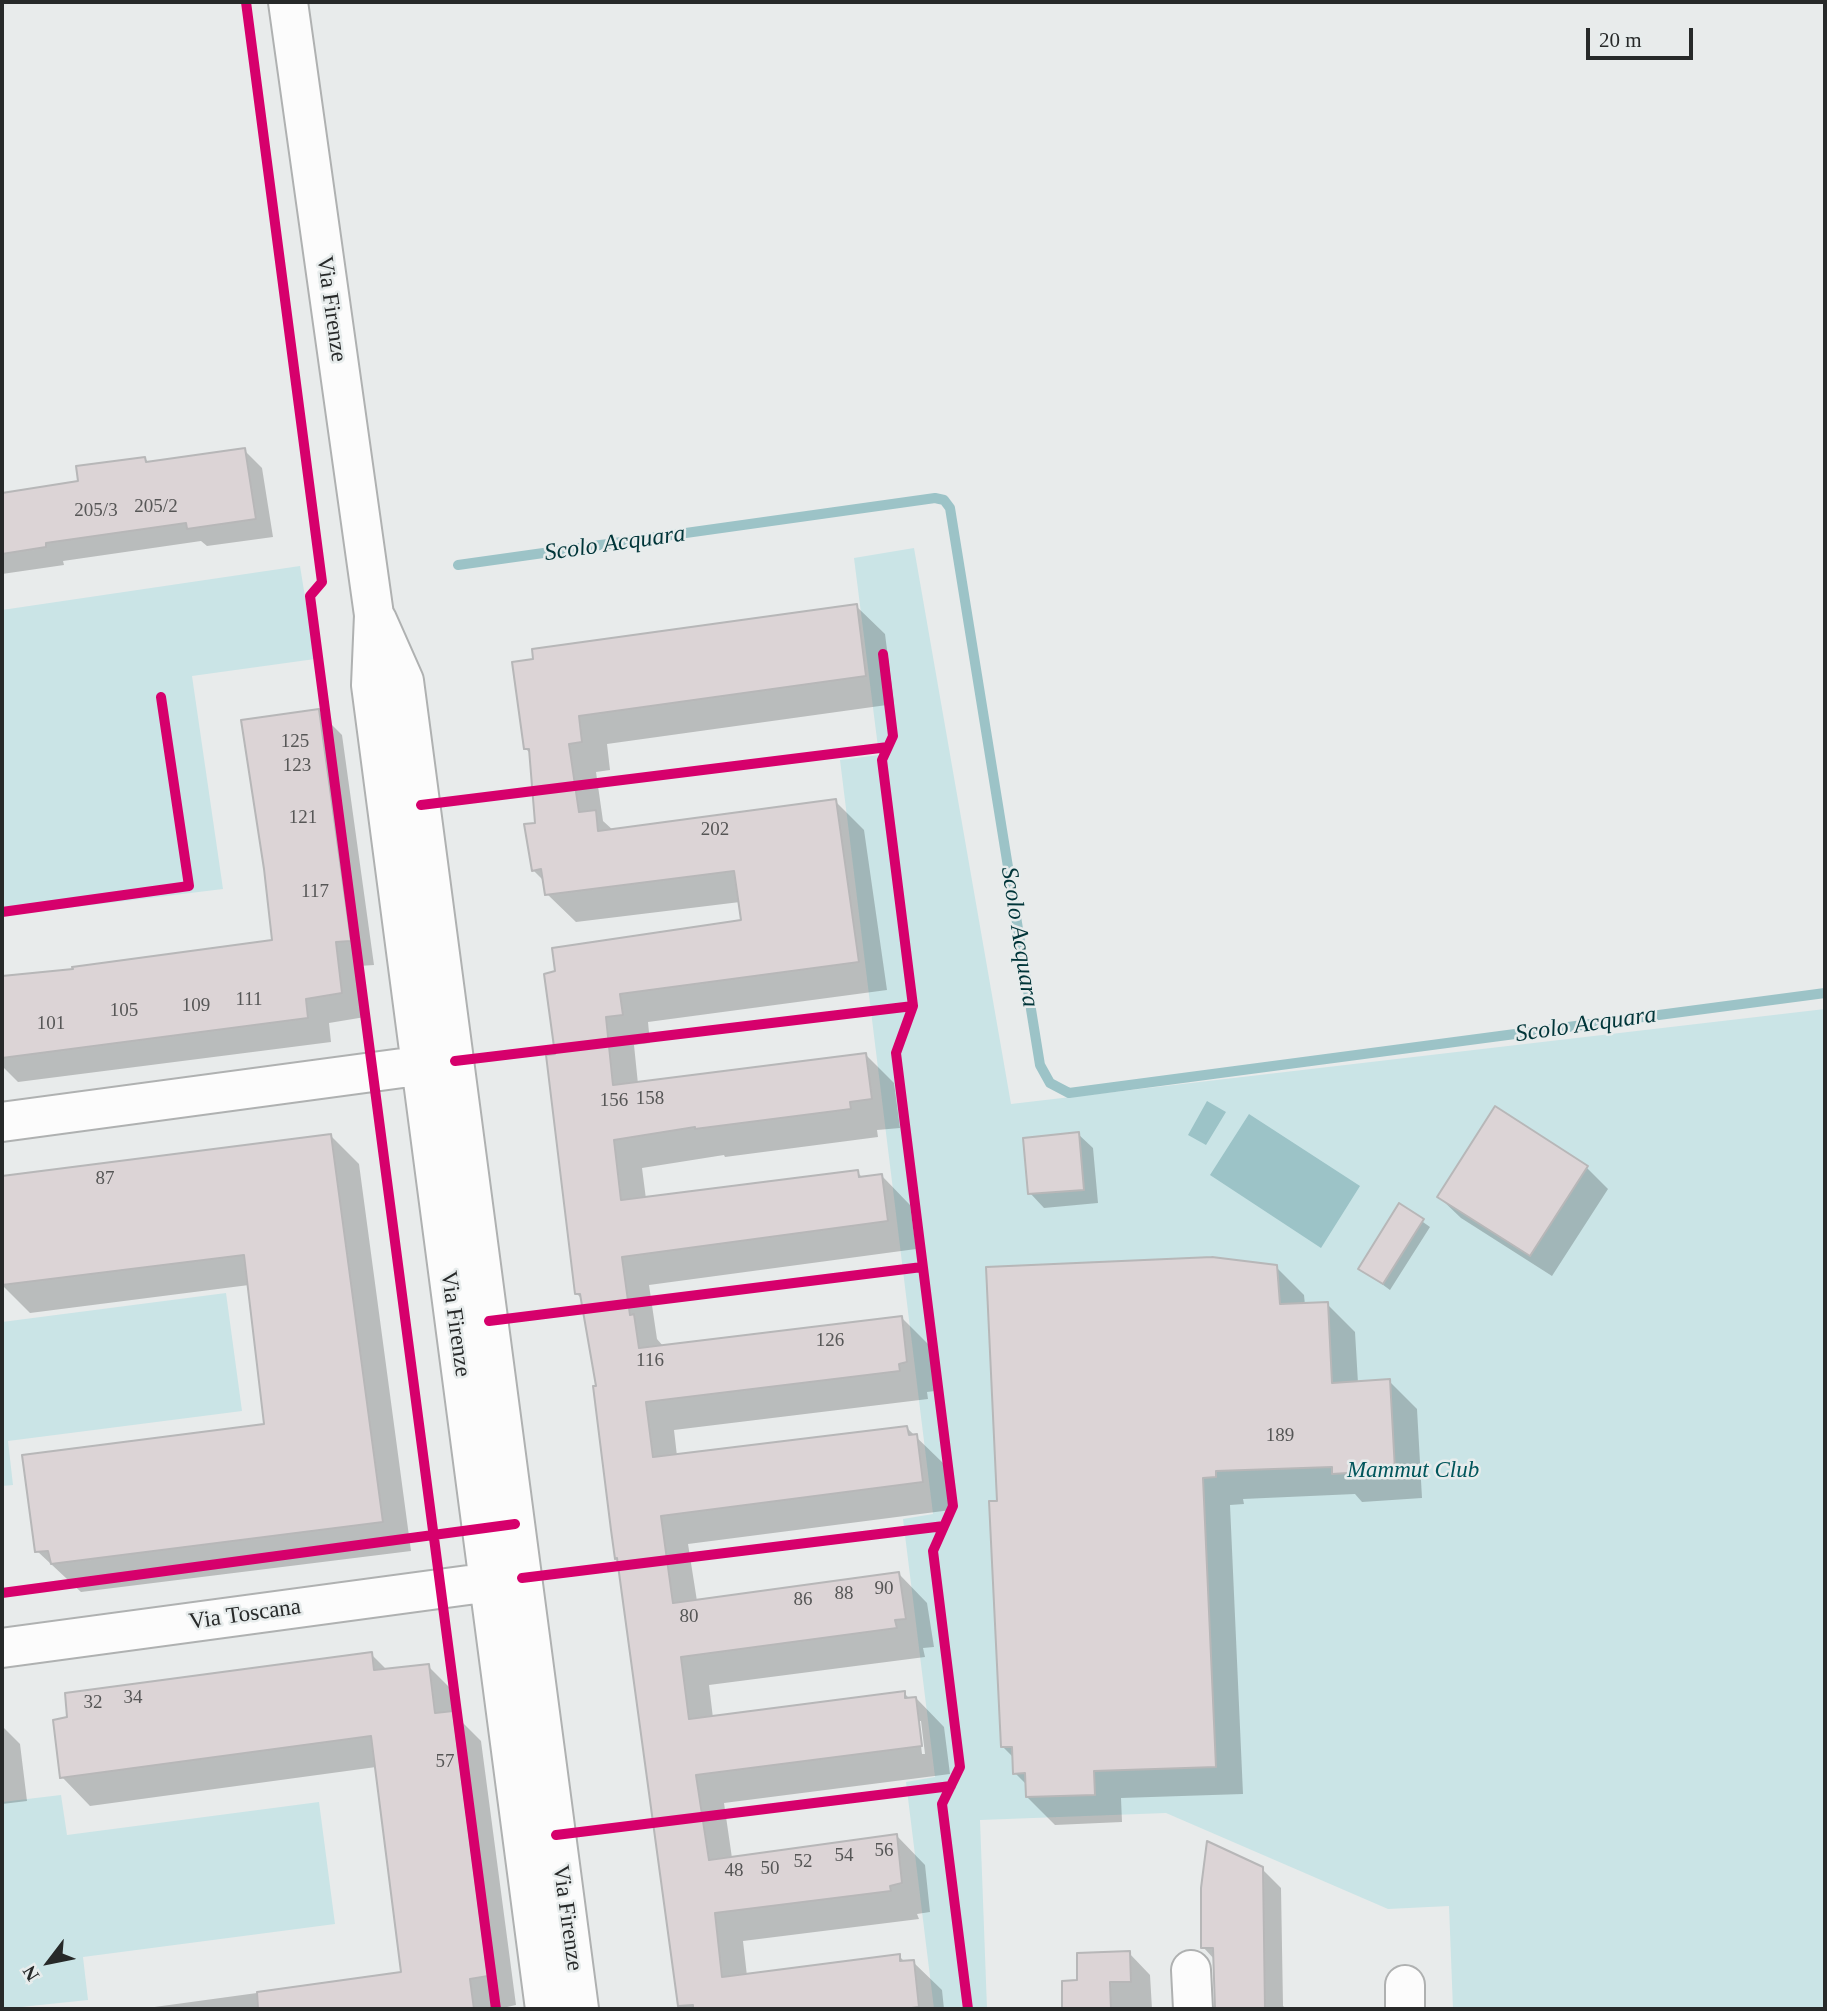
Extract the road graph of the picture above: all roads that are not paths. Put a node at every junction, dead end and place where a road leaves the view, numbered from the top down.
1 (288, 2) edge
2 (438, 1063) junction
3 (2, 1122) edge
4 (505, 1580) junction
5 (2, 1648) edge
6 (1191, 1970) dead end
7 (545, 2009) edge
8 (579, 2009) edge
9 (1193, 2009) edge

1 - 2 street, Via Firenze
2 - 3 street
2 - 4 street, Via Firenze
4 - 5 street, Via Toscana
4 - 7 street, Via Firenze
4 - 8 street, Via Firenze
6 - 9 street

